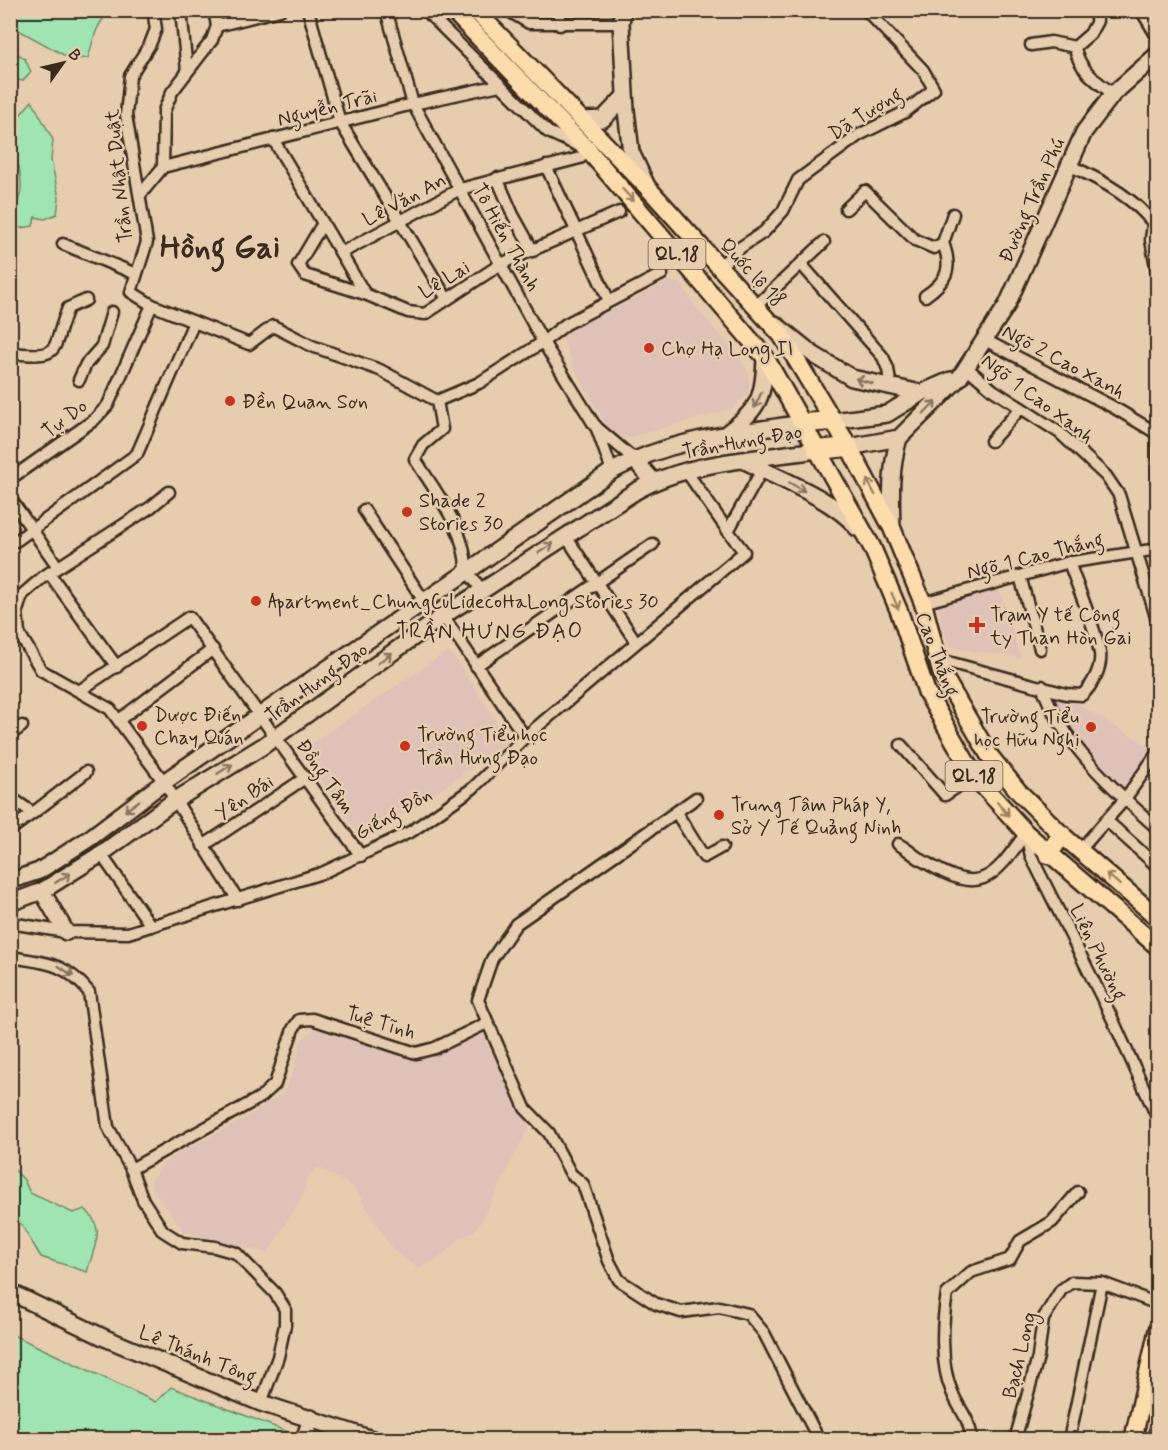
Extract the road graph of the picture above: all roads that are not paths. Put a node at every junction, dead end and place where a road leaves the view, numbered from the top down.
1 (153, 10) edge
2 (181, 10) edge
3 (214, 10) edge
4 (280, 10) edge
5 (308, 10) edge
6 (386, 10) edge
7 (425, 10) edge
8 (441, 10) edge
9 (452, 10) edge
10 (475, 10) edge
11 (486, 10) edge
12 (507, 10) edge
13 (560, 10) edge
14 (866, 10) edge
15 (1093, 10) edge
16 (1141, 10) edge
17 (622, 17) edge
18 (560, 25) junction
19 (218, 26) junction
20 (1158, 38) edge
21 (1031, 45) dead end
22 (1076, 47) junction
23 (1158, 54) edge
24 (187, 71) junction
25 (500, 85) junction
26 (1113, 94) junction
27 (625, 96) junction
28 (413, 104) junction
29 (570, 117) junction
30 (340, 122) junction
31 (273, 139) junction
32 (589, 151) junction
33 (1068, 165) junction
34 (546, 166) junction
35 (164, 167) junction
36 (497, 178) junction
37 (648, 188) junction
38 (459, 189) junction
39 (140, 195) junction
40 (846, 209) dead end
41 (619, 212) dead end
42 (952, 214) dead end
43 (400, 221) junction
44 (323, 223) junction
45 (576, 232) junction
46 (824, 242) dead end
47 (943, 243) junction
48 (63, 244) dead end
49 (533, 251) junction
50 (340, 253) junction
51 (501, 264) junction
52 (801, 264) junction
53 (719, 267) junction
54 (136, 274) junction
55 (662, 274) dead end
56 (1158, 277) edge
57 (365, 294) junction
58 (925, 296) dead end
59 (86, 300) dead end
60 (447, 300) junction
61 (609, 301) junction
62 (152, 305) junction
63 (757, 305) junction
64 (112, 312) dead end
65 (768, 319) junction
66 (194, 322) junction
67 (983, 339) junction
68 (543, 342) junction
69 (10, 353) edge
70 (765, 357) junction
71 (963, 372) junction
72 (79, 380) dead end
73 (891, 388) junction
74 (921, 393) junction
75 (437, 401) junction
76 (1021, 408) junction
77 (833, 421) junction
78 (804, 423) junction
79 (595, 426) junction
80 (729, 432) junction
81 (1158, 435) edge
82 (899, 438) junction
83 (991, 441) dead end
84 (849, 447) junction
85 (817, 450) junction
86 (634, 459) junction
87 (745, 461) junction
88 (762, 470) junction
89 (612, 471) junction
90 (686, 471) junction
91 (10, 479) edge
92 (653, 481) junction
93 (1158, 483) edge
94 (169, 492) dead end
95 (10, 498) edge
96 (364, 510) dead end
97 (892, 528) junction
98 (33, 529) junction
99 (728, 531) junction
100 (566, 535) junction
101 (16, 541) dead end
102 (653, 544) dead end
103 (872, 547) junction
104 (1158, 549) edge
105 (1135, 553) junction
106 (1069, 562) junction
107 (53, 570) junction
108 (466, 570) junction
109 (1020, 576) junction
110 (596, 583) junction
111 (482, 590) junction
112 (424, 601) junction
113 (923, 603) junction
114 (443, 616) junction
115 (1158, 623) edge
116 (636, 642) junction
117 (213, 649) junction
118 (1040, 650) dead end
119 (937, 659) junction
120 (476, 666) junction
121 (117, 667) junction
122 (1042, 686) junction
123 (79, 692) junction
124 (261, 717) junction
125 (119, 720) junction
126 (22, 726) dead end
127 (10, 735) edge
128 (276, 736) junction
129 (525, 737) junction
130 (901, 745) dead end
131 (1158, 752) edge
132 (86, 772) dead end
133 (975, 776) junction
134 (305, 778) junction
135 (164, 782) junction
136 (10, 797) edge
137 (696, 798) dead end
138 (1125, 799) junction
139 (174, 801) junction
140 (676, 812) junction
141 (33, 813) junction
142 (1106, 820) junction
143 (1158, 829) edge
144 (10, 830) edge
145 (1026, 834) junction
146 (1062, 835) junction
147 (898, 844) dead end
148 (203, 846) junction
149 (722, 847) dead end
150 (1080, 850) junction
151 (101, 854) junction
152 (1048, 854) junction
153 (361, 856) junction
154 (1158, 867) edge
155 (10, 881) edge
156 (42, 891) junction
157 (238, 900) junction
158 (10, 903) edge
159 (1158, 918) edge
160 (10, 923) edge
161 (151, 926) junction
162 (66, 932) junction
163 (1158, 947) edge
164 (10, 957) edge
165 (487, 1023) junction
166 (1158, 1119) edge
167 (131, 1169) junction
168 (1078, 1192) dead end
169 (1102, 1283) junction
170 (10, 1292) edge
171 (1158, 1304) edge
172 (1158, 1328) edge
173 (261, 1402) junction
174 (311, 1418) junction
175 (1158, 1432) edge
176 (304, 1440) edge
177 (375, 1440) edge
178 (819, 1440) edge
179 (972, 1440) edge
180 (1015, 1440) edge
181 (1069, 1440) edge
182 (1133, 1440) edge
183 (1156, 1440) edge

1 - 39 street, Trần Nhật Duật
2 - 24 street
3 - 19 street
4 - 19 street
5 - 30 street
6 - 28 street, Tô Hiến Thành
7 - 25 street
8 - 29 main road, Quốc lộ 18 / QL.18
9 - 29 main road, Quốc lộ 18 / QL.18
10 - 29 main road, Quốc lộ 18 / QL.18
11 - 29 main road, Quốc lộ 18 / QL.18
12 - 18 street
13 - 18 street
14 - 53 street, Dã Tượng
15 - 22 street
16 - 20 street
17 - 18 street
17 - 27 main road
19 - 24 street
21 - 22 street
22 - 26 street
23 - 26 main road, Đường Trần Phú
24 - 35 street
25 - 28 street, Nguyễn Trãi
25 - 32 street
26 - 33 main road, Đường Trần Phú
27 - 29 main road
27 - 37 main road
28 - 30 street, Nguyễn Trãi
28 - 38 street, Tô Hiến Thành
29 - 32 main road, Quốc lộ 18 / QL.18
29 - 37 main road, Quốc lộ 18 / QL.18
30 - 31 street, Nguyễn Trãi
30 - 43 street
31 - 35 street, Nguyễn Trãi
31 - 44 street
32 - 34 street, Lê Văn An
32 -> 70 main road, Quốc lộ 18 / QL.18
33 - 56 street
33 - 67 main road, Đường Trần Phú
34 - 36 street, Lê Văn An
34 - 45 street
35 - 39 street
36 - 38 street, Lê Văn An
36 - 49 street
37 - 53 main road, Quốc lộ 18 / QL.18
38 - 43 street, Lê Văn An
38 - 51 street, Tô Hiến Thành
39 - 54 street, Trần Nhật Duật
40 - 47 street
41 - 45 street, Lê Lai
42 - 47 street
43 - 50 street, Lê Văn An
43 - 60 street
44 - 50 street
44 - 57 street, Lê Lai
45 - 49 street, Lê Lai
45 - 61 street
46 - 52 street
47 - 58 street
48 - 54 street
49 - 51 street, Lê Lai
50 - 57 street
51 - 60 street, Lê Lai
51 - 68 street, Tô Hiến Thành
52 - 63 street
52 - 73 street
53 - 63 main road, Quốc lộ 18 / QL.18
54 - 62 street, Trần Nhật Duật
55 - 61 street
57 - 60 street, Lê Lai
59 - 69 street
61 - 68 street
62 - 66 street, Trần Nhật Duật
62 - 91 street, Tự Do
63 - 65 main road, Quốc lộ 18 / QL.18
64 - 72 street
73 -> 65 main road
65 - 77 main road, Quốc lộ 18 / QL.18
66 - 75 street, Trần Nhật Duật
66 - 98 street
67 - 71 main road, Đường Trần Phú
67 - 81 street, Ngõ 2 Cao Xanh
68 - 75 street
68 - 79 street, Tô Hiến Thành
70 - 78 main road, Quốc lộ 18 / QL.18
70 -> 80 main road
71 - 74 main road
71 - 76 street, Ngõ 1 Cao Xanh
82 -> 71 main road, Đường Trần Phú
73 - 74 main road
74 - 77 main road
75 - 108 street
76 - 83 street
76 - 105 street, Ngõ 1 Cao Xanh
77 - 78 highway
77 - 84 main road, Quốc lộ 18 / QL.18
78 - 80 main road, Trần Hưng Đạo
78 - 85 main road, Quốc lộ 18 / QL.18
79 - 86 street, Tô Hiến Thành
79 - 89 street
80 - 86 main road, Trần Hưng Đạo
81 - 93 street
82 - 84 main road
82 - 97 main road
84 - 85 highway
97 -> 84 main road, Cao Thắng / QL.18
85 - 87 main road, Trần Hưng Đạo
85 - 103 main road, Cao Thắng / QL.18
86 - 89 main road, Trần Hưng Đạo
86 - 92 main road
87 - 88 main road
87 - 90 main road, Trần Hưng Đạo
88 - 99 street
88 -> 103 main road
89 - 108 main road, Trần Hưng Đạo
90 - 92 main road, Trần Hưng Đạo
90 - 99 street
92 - 100 main road, Trần Hưng Đạo
94 - 107 street
95 - 98 street
96 - 112 street
97 - 113 main road, Cao Thắng / QL.18
98 - 101 street
98 - 107 street
99 - 116 street, Giếng Đồn
100 - 110 street
111 -> 100 main road, Trần Hưng Đạo
102 - 110 street
103 -> 133 main road, Cao Thắng / QL.18
104 - 105 street, Ngõ 1 Cao Thắng
105 - 106 street, Ngõ 1 Cao Thắng
105 - 115 street, Ngõ 1 Cao Xanh
106 - 109 street, Ngõ 1 Cao Thắng
106 - 122 street
107 - 121 street
107 - 123 street
108 - 111 street
108 - 112 main road, Trần Hưng Đạo
109 - 113 street, Ngõ 1 Cao Thắng
109 - 118 street
110 - 116 street
110 - 120 street
111 - 114 main road, Trần Hưng Đạo
112 - 124 main road, Trần Hưng Đạo
113 - 119 main road, Cao Thắng / QL.18
114 - 120 street
128 -> 114 main road, Trần Hưng Đạo
116 - 129 street, Giếng Đồn
117 - 121 street, Đồng Tâm
117 - 124 street, Đồng Tâm
117 - 125 street
119 - 122 street
119 - 146 main road, Cao Thắng / QL.18
120 - 129 street
121 - 123 street
122 - 138 street
123 - 125 street
124 - 128 street, Đồng Tâm
124 - 135 main road, Trần Hưng Đạo
125 - 135 street
126 - 127 street
128 - 134 street, Đồng Tâm
139 -> 128 main road, Trần Hưng Đạo
129 - 153 street, Giếng Đồn
130 - 133 street
131 - 138 street
132 - 141 street
133 -> 145 main road, Cao Thắng / QL.18
134 - 148 street, Yên Bái
134 - 153 street, Đồng Tâm
135 - 139 street
135 -> 155 main road, Trần Hưng Đạo
136 - 141 street
137 - 140 street
138 - 142 street
138 - 143 street
139 - 148 street
139 - 151 main road, Trần Hưng Đạo
140 - 149 street
140 - 165 street
141 - 144 street
142 - 150 street
142 - 154 street
145 - 147 street
145 - 152 main road, Cao Thắng / QL.18
145 - 166 street, Liên Phường
146 - 150 main road, Cao Thắng / QL.18
146 - 152 highway
148 - 157 street
159 -> 150 main road, Cao Thắng / QL.18
156 -> 151 main road, Trần Hưng Đạo
151 - 161 street
152 - 163 main road, Cao Thắng / QL.18
153 - 157 street, Giếng Đồn
156 - 158 main road, Trần Hưng Đạo
156 - 162 main road
157 - 161 street, Giếng Đồn
160 - 162 street, Giếng Đồn
161 - 162 street, Giếng Đồn
164 -> 167 street
165 - 167 street, Tuệ Tĩnh
165 - 178 street
167 - 173 street
168 - 179 street
169 - 171 street, Bạch Long
169 - 180 street, Bạch Long
169 - 181 street
170 - 173 main road, Lê Thánh Tông
172 - 182 main road
173 - 174 main road, Lê Thánh Tông
174 - 176 main road
174 - 177 main road, Lê Thánh Tông
175 - 183 main road

